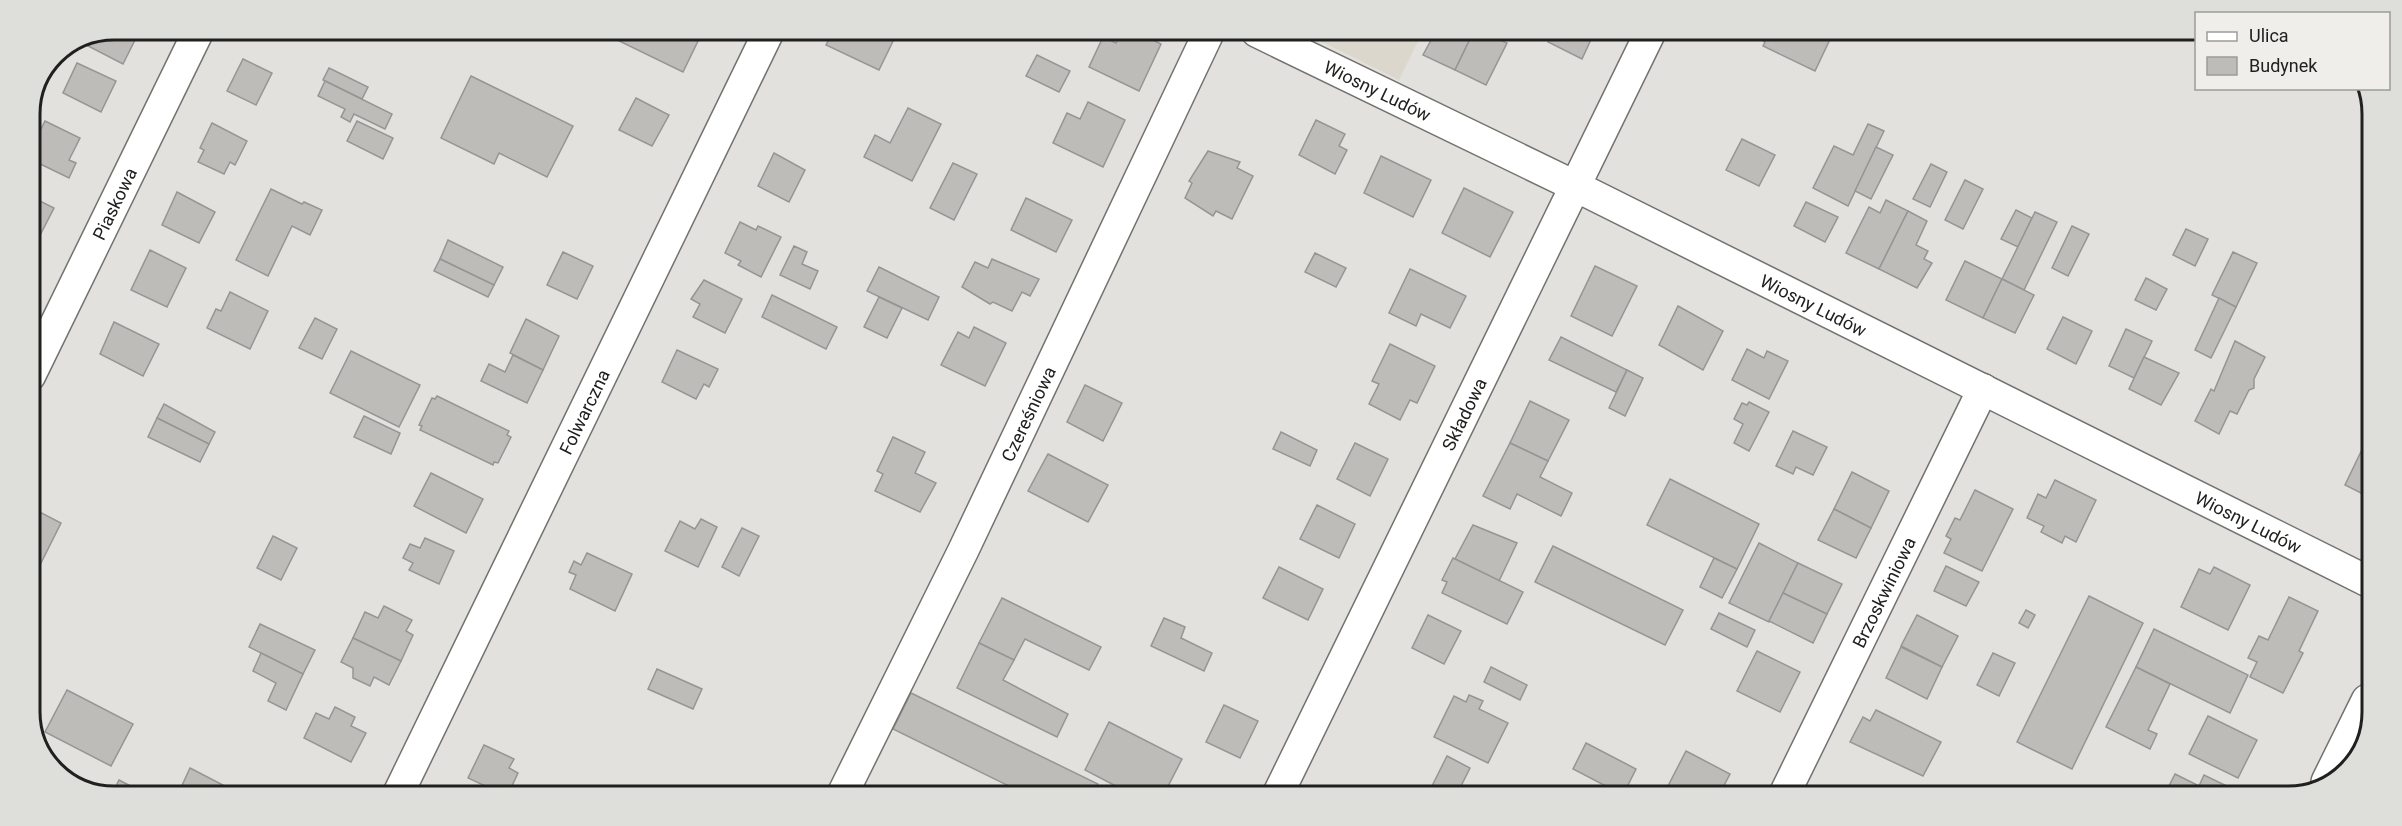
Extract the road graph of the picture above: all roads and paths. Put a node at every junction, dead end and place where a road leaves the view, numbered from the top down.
1 (194, 40) edge
2 (766, 40) edge
3 (1205, 40) edge
4 (1274, 40) edge
5 (1647, 40) edge
6 (1575, 186) junction
7 (40, 355) edge
8 (1983, 389) junction
9 (2362, 578) edge
10 (2362, 714) edge
11 (2335, 768) edge
12 (402, 786) edge
13 (846, 786) edge
14 (1282, 786) edge
15 (1788, 786) edge

1 - 7 street, Piaskowa
2 - 12 street, Folwarczna
3 - 13 street, Czereśniowa
4 - 6 street, Wiosny Ludów
5 - 6 street, Składowa
6 - 8 street, Wiosny Ludów
6 - 14 street, Składowa
8 - 9 street, Wiosny Ludów
8 - 15 street, Brzoskwiniowa
10 - 11 street

